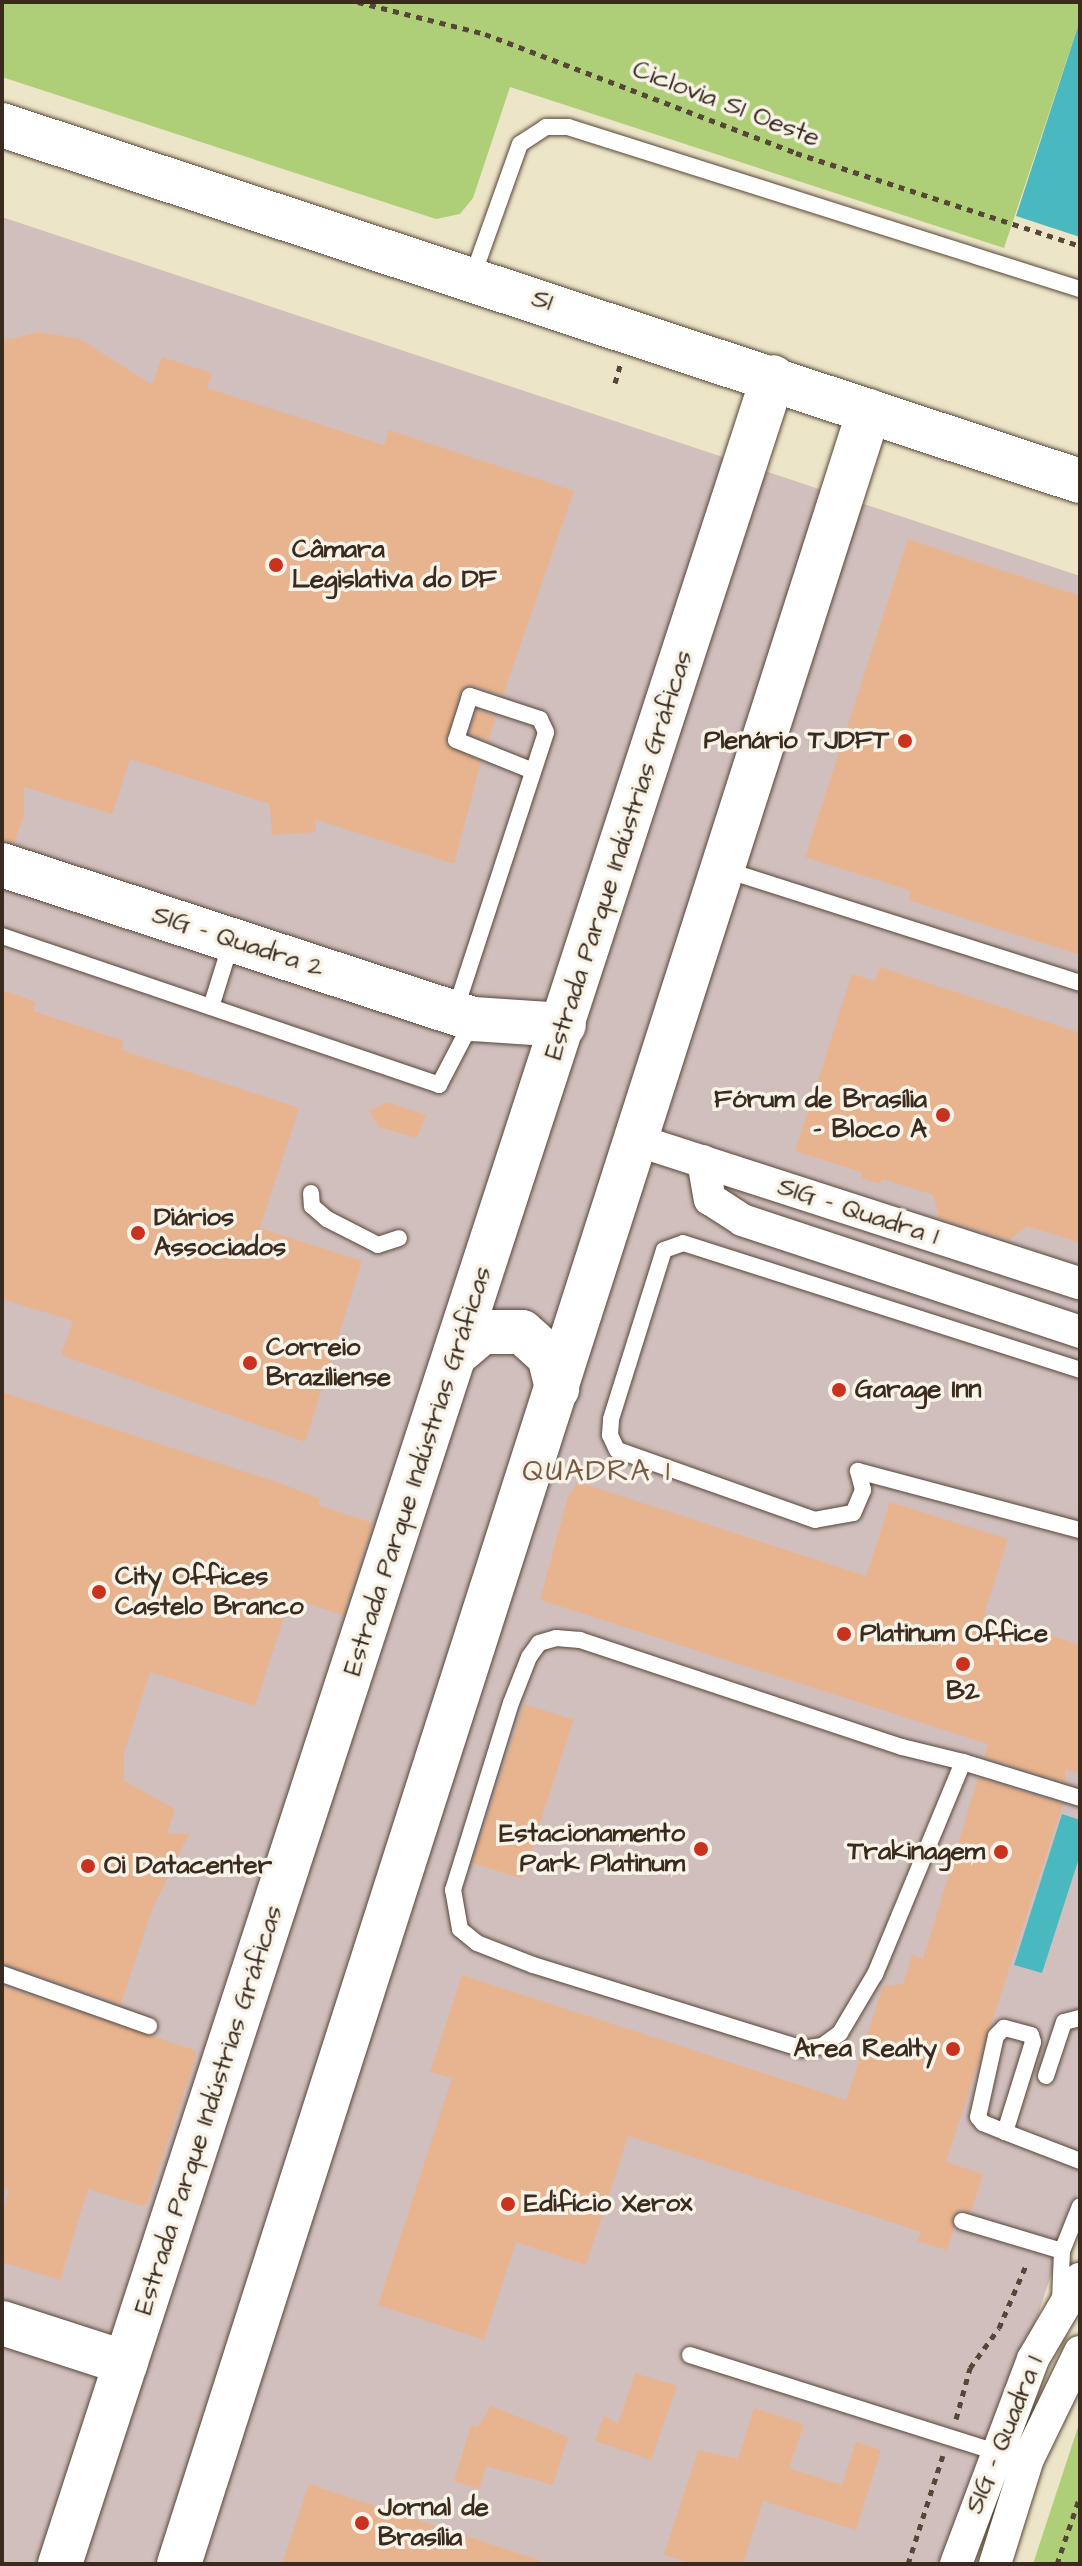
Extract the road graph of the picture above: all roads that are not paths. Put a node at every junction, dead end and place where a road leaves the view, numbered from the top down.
1 (2, 125) edge
2 (472, 278) junction
3 (1080, 289) edge
4 (773, 377) junction
5 (869, 411) junction
6 (1080, 481) edge
7 (533, 771) junction
8 (2, 865) edge
9 (722, 869) junction
10 (2, 936) edge
11 (232, 940) junction
12 (1080, 983) edge
13 (211, 1007) junction
14 (464, 1015) junction
15 (564, 1025) junction
16 (549, 1072) junction
17 (636, 1140) junction
18 (703, 1161) junction
19 (311, 1193) dead end
20 (399, 1238) dead end
21 (1080, 1283) edge
22 (1080, 1332) edge
23 (455, 1355) junction
24 (1080, 1370) edge
25 (557, 1389) junction
26 (1080, 1530) edge
27 (963, 1762) junction
28 (1080, 1798) edge
29 (2, 1974) edge
30 (1080, 2018) edge
31 (149, 2026) dead end
32 (1046, 2076) dead end
33 (1005, 2132) junction
34 (1080, 2161) edge
35 (1080, 2206) edge
36 (962, 2221) dead end
37 (1062, 2251) junction
38 (1080, 2279) edge
39 (1060, 2308) junction
40 (2, 2323) edge
41 (1080, 2352) edge
42 (690, 2355) dead end
43 (126, 2363) junction
44 (995, 2452) junction
45 (60, 2564) edge
46 (179, 2564) edge
47 (956, 2564) edge
48 (995, 2564) edge

1 - 2 main road, S1
2 - 3 lane
2 - 4 main road, S1
4 - 5 main road, S1
4 - 15 main road, Estrada Parque Indústrias Gráficas
5 - 6 main road, S1
5 - 9 main road
7 - 7 lane
7 - 14 lane
8 - 11 main road, SIG - Quadra 2
9 - 12 lane
9 - 17 main road
10 - 13 lane
11 - 13 lane
11 - 14 main road, SIG - Quadra 2
13 - 14 lane
14 - 15 main road, SIG - Quadra 2
14 - 16 main road, SIG - Quadra 2
15 - 16 main road, Estrada Parque Indústrias Gráficas
16 - 23 main road, Estrada Parque Indústrias Gráficas
17 - 18 street, SIG - Quadra 1
17 - 25 main road
18 - 21 street, SIG - Quadra 1
18 - 22 street
19 - 20 lane
23 - 25 main road
23 - 43 main road, Estrada Parque Indústrias Gráficas
24 - 26 lane
25 - 46 main road
27 - 27 lane
27 - 28 lane
29 - 31 lane
30 - 32 lane
33 - 33 lane
33 - 34 lane
35 - 37 lane, SIG - Quadra 1
36 - 37 lane
37 - 39 lane, SIG - Quadra 1
38 - 39 street, SIG - Quadra 1
39 - 44 street, SIG - Quadra 1
40 - 43 main road
41 - 48 street, SIG - Quadra 1
42 - 44 lane
43 - 45 main road, Estrada Parque Indústrias Gráficas
44 - 47 street, SIG - Quadra 1

